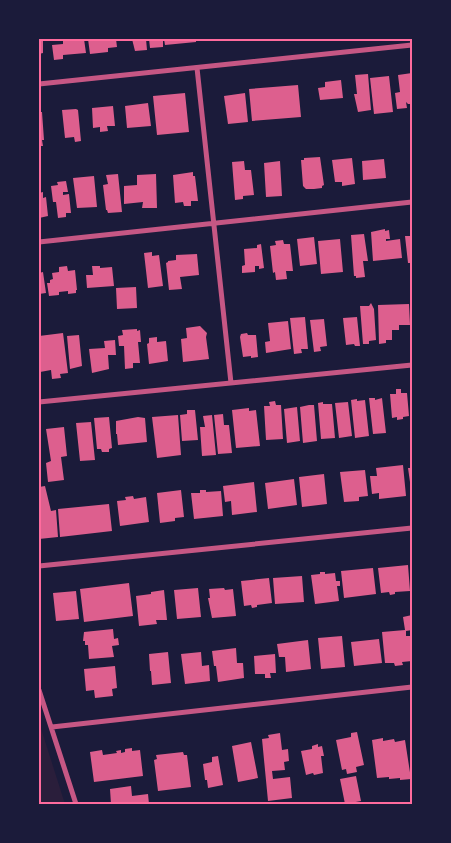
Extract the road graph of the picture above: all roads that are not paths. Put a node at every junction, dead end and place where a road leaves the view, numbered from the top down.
1 (412, 45) edge
2 (196, 68) junction
3 (39, 84) edge
4 (412, 202) edge
5 (213, 222) junction
6 (39, 242) edge
7 (412, 365) edge
8 (231, 383) junction
9 (39, 402) edge
10 (412, 528) edge
11 (39, 566) edge
12 (412, 687) edge
13 (39, 690) edge
14 (52, 727) junction
15 (76, 804) edge

1 - 2 street
2 - 3 street
2 - 5 street
4 - 5 street
5 - 6 street
5 - 8 street
7 - 8 street
8 - 9 street
10 - 11 street
12 - 14 street
13 - 14 street
14 - 15 street

